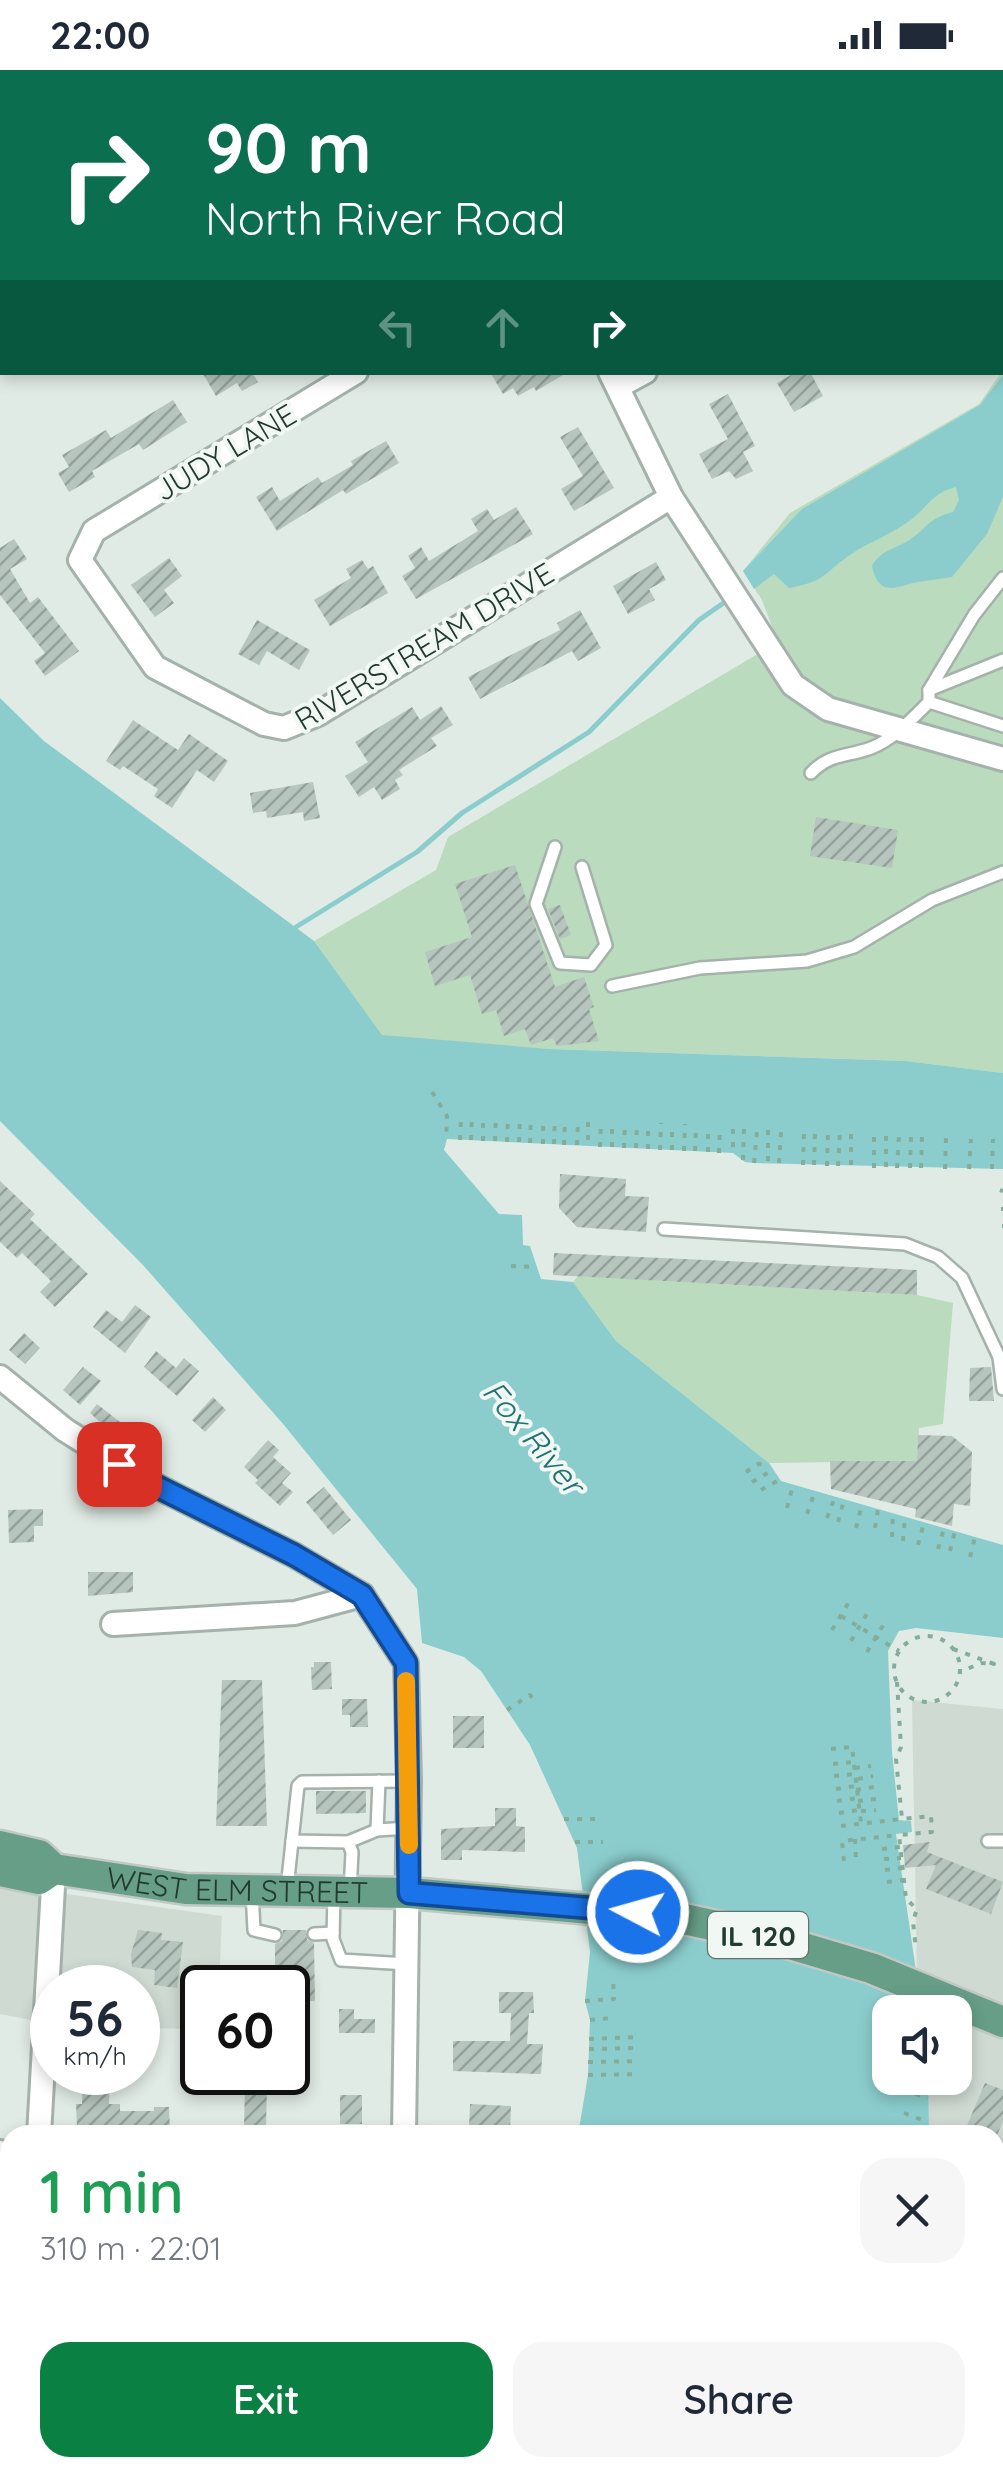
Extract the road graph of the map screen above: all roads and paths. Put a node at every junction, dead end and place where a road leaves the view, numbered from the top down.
1 (351, 375) edge
2 (615, 380) edge
3 (670, 497) junction
4 (94, 531) joint
5 (1003, 578) edge
6 (1003, 660) edge
7 (929, 696) junction
8 (1003, 726) edge
9 (900, 730) junction
10 (1003, 759) edge
11 (811, 773) dead end
12 (555, 847) dead end
13 (582, 867) dead end
14 (1003, 872) edge
15 (612, 986) dead end
16 (432, 1092) dead end
17 (461, 1117) dead end
18 (472, 1117) dead end
19 (484, 1118) dead end
20 (496, 1118) dead end
21 (508, 1118) dead end
22 (531, 1118) dead end
23 (520, 1119) dead end
24 (543, 1120) dead end
25 (556, 1120) dead end
26 (565, 1120) dead end
27 (578, 1121) dead end
28 (588, 1122) dead end
29 (612, 1122) dead end
30 (600, 1123) dead end
31 (625, 1123) dead end
32 (636, 1123) dead end
33 (661, 1123) dead end
34 (648, 1124) dead end
35 (672, 1124) dead end
36 (684, 1124) dead end
37 (696, 1126) dead end
38 (708, 1128) dead end
39 (720, 1128) dead end
40 (733, 1129) dead end
41 (744, 1130) dead end
42 (768, 1130) dead end
43 (757, 1131) dead end
44 (780, 1132) dead end
45 (804, 1132) dead end
46 (815, 1132) dead end
47 (828, 1132) dead end
48 (840, 1132) dead end
49 (851, 1134) dead end
50 (874, 1135) dead end
51 (899, 1135) dead end
52 (886, 1136) dead end
53 (911, 1136) dead end
54 (922, 1137) dead end
55 (946, 1138) dead end
56 (446, 1139) dead end
57 (971, 1139) dead end
58 (993, 1139) dead end
59 (460, 1140) dead end
60 (471, 1140) dead end
61 (483, 1141) dead end
62 (495, 1141) dead end
63 (507, 1142) dead end
64 (518, 1142) dead end
65 (530, 1143) dead end
66 (543, 1144) dead end
67 (554, 1144) dead end
68 (564, 1144) dead end
69 (577, 1146) dead end
70 (588, 1146) dead end
71 (600, 1147) dead end
72 (612, 1147) dead end
73 (624, 1148) dead end
74 (636, 1148) dead end
75 (648, 1149) dead end
76 (660, 1150) dead end
77 (672, 1150) dead end
78 (684, 1151) dead end
79 (695, 1151) dead end
80 (708, 1152) dead end
81 (719, 1152) dead end
82 (733, 1153) dead end
83 (743, 1160) dead end
84 (754, 1162) dead end
85 (768, 1163) dead end
86 (779, 1164) dead end
87 (803, 1165) dead end
88 (814, 1165) dead end
89 (827, 1166) dead end
90 (838, 1166) dead end
91 (851, 1167) dead end
92 (874, 1168) dead end
93 (886, 1168) dead end
94 (897, 1168) dead end
95 (910, 1168) dead end
96 (921, 1168) dead end
97 (946, 1168) dead end
98 (969, 1168) dead end
99 (992, 1169) dead end
100 (664, 1230) dead end
101 (511, 1266) dead end
102 (537, 1267) dead end
103 (0, 1378) edge
104 (1003, 1389) edge
105 (746, 1472) dead end
106 (779, 1480) dead end
107 (752, 1482) dead end
108 (793, 1485) dead end
109 (761, 1490) dead end
110 (814, 1491) dead end
111 (834, 1496) dead end
112 (844, 1500) dead end
113 (862, 1504) dead end
114 (787, 1508) dead end
115 (878, 1509) dead end
116 (807, 1514) dead end
117 (893, 1514) dead end
118 (905, 1517) dead end
119 (827, 1518) dead end
120 (838, 1522) dead end
121 (924, 1522) dead end
122 (856, 1528) dead end
123 (875, 1528) dead end
124 (944, 1528) dead end
125 (955, 1531) dead end
126 (892, 1537) dead end
127 (975, 1537) dead end
128 (903, 1540) dead end
129 (918, 1545) dead end
130 (938, 1548) dead end
131 (950, 1551) dead end
132 (970, 1557) dead end
133 (362, 1595) junction
134 (849, 1602) dead end
135 (868, 1612) dead end
136 (841, 1616) junction
137 (113, 1624) dead end
138 (884, 1624) dead end
139 (859, 1628) junction
140 (832, 1630) dead end
141 (875, 1637) junction
142 (851, 1642) dead end
143 (953, 1648) junction
144 (867, 1652) dead end
145 (899, 1652) junction
146 (994, 1664) junction
147 (1003, 1666) edge
148 (960, 1672) junction
149 (897, 1682) junction
150 (536, 1701) dead end
151 (508, 1710) dead end
152 (832, 1749) dead end
153 (832, 1764) dead end
154 (871, 1766) dead end
155 (855, 1770) junction
156 (834, 1776) dead end
157 (873, 1776) dead end
158 (379, 1780) junction
159 (409, 1781) junction
160 (836, 1788) dead end
161 (856, 1788) junction
162 (874, 1788) dead end
163 (876, 1799) dead end
164 (858, 1800) junction
165 (838, 1801) dead end
166 (876, 1810) dead end
167 (859, 1811) junction
168 (839, 1813) dead end
169 (564, 1819) dead end
170 (598, 1819) dead end
171 (902, 1819) junction
172 (861, 1823) junction
173 (841, 1826) dead end
174 (409, 1828) junction
175 (377, 1830) junction
176 (898, 1835) junction
177 (855, 1840) junction
178 (988, 1840) dead end
179 (1003, 1840) edge
180 (292, 1841) junction
181 (348, 1842) junction
182 (575, 1842) dead end
183 (602, 1842) dead end
184 (0, 1846) edge
185 (882, 1848) dead end
186 (900, 1848) junction
187 (901, 1858) junction
188 (884, 1859) dead end
189 (856, 1860) dead end
190 (844, 1861) dead end
191 (902, 1868) junction
192 (54, 1869) junction
193 (885, 1870) dead end
194 (0, 1872) edge
195 (904, 1880) junction
196 (886, 1882) dead end
197 (252, 1890) junction
198 (287, 1891) junction
199 (342, 1892) junction
200 (409, 1893) junction
201 (333, 1932) junction
202 (314, 1934) dead end
203 (275, 1935) dead end
204 (916, 1950) dead end
205 (408, 1964) junction
206 (613, 1978) dead end
207 (585, 2000) dead end
208 (612, 2018) dead end
209 (590, 2020) dead end
210 (1000, 2021) edge
211 (639, 2037) dead end
212 (589, 2039) dead end
213 (638, 2048) dead end
214 (590, 2049) dead end
215 (640, 2061) dead end
216 (588, 2062) dead end
217 (640, 2074) dead end
218 (588, 2075) dead end
219 (919, 2095) edge
220 (928, 2098) dead end
221 (904, 2114) dead end
222 (928, 2122) dead end
223 (40, 2125) edge
224 (404, 2125) edge

1 - 4 street, JUDY LANE
2 - 3 street
3 - 4 street, RIVERSTREAM DRIVE
3 - 9 street
5 - 7 lane
6 - 7 lane
7 - 8 lane
7 - 9 lane
9 - 10 street
9 - 11 lane
12 - 13 lane
14 - 15 lane
16 - 56 path
17 - 59 path
18 - 60 path
19 - 61 path
20 - 62 path
21 - 63 path
22 - 65 path
23 - 64 path
24 - 66 path
25 - 67 path
26 - 68 path
27 - 69 path
28 - 70 path
29 - 72 path
30 - 71 path
31 - 73 path
32 - 74 path
33 - 76 path
34 - 75 path
35 - 77 path
36 - 78 path
37 - 79 path
38 - 80 path
39 - 81 path
40 - 82 path
41 - 83 path
42 - 85 path
43 - 84 path
44 - 86 path
45 - 87 path
46 - 88 path
47 - 89 path
48 - 90 path
49 - 91 path
50 - 92 path
51 - 94 path
52 - 93 path
53 - 95 path
54 - 96 path
55 - 97 path
57 - 98 path
58 - 99 path
100 - 104 lane
101 - 102 path
103 - 133 street
105 - 107 path
106 - 109 path
108 - 114 path
110 - 116 path
111 - 119 path
112 - 120 path
113 - 122 path
115 - 123 path
117 - 126 path
118 - 128 path
121 - 129 path
124 - 130 path
125 - 131 path
127 - 132 path
133 - 137 street
133 - 159 street
134 - 136 path
135 - 139 path
136 - 139 path
136 - 140 path
138 - 141 path
139 - 141 path
139 - 142 path
141 - 144 path
141 - 145 path
143 - 145 path
143 - 146 path
143 - 148 path
145 - 149 path
146 - 147 path
146 - 148 path
148 - 149 path
149 - 171 path
150 - 151 path
152 - 155 path
153 - 155 path
154 - 155 path
155 - 156 path
155 - 157 path
155 - 161 path
158 - 159 lane
158 - 175 lane
158 - 180 lane
159 - 174 street
160 - 161 path
161 - 162 path
161 - 164 path
163 - 164 path
164 - 165 path
164 - 167 path
166 - 167 path
167 - 168 path
167 - 172 path
169 - 170 path
171 - 172 path
171 - 176 path
172 - 173 path
174 - 175 lane
174 - 200 street
175 - 181 lane
176 - 177 path
176 - 186 path
177 - 189 path
177 - 190 path
178 - 179 lane
180 - 181 lane
180 - 198 lane
181 - 199 lane
182 - 183 path
184 - 192 main road, WEST ELM STREET / IL 120
185 - 186 path
186 - 187 path
187 - 188 path
187 - 191 path
191 - 193 path
191 - 195 path
192 - 194 main road, WEST ELM STREET / IL 120
192 - 197 main road, WEST ELM STREET / IL 120
192 - 223 street
195 - 196 path
195 - 204 path
197 - 198 main road, WEST ELM STREET / IL 120
197 - 203 lane
198 - 199 main road, WEST ELM STREET / IL 120
199 - 200 main road, WEST ELM STREET / IL 120
199 - 201 lane
200 - 205 street
200 - 210 main road, WEST ELM STREET / IL 120
201 - 202 lane
201 - 205 lane
205 - 224 street
206 - 207 path
208 - 209 path
211 - 212 path
213 - 214 path
215 - 216 path
217 - 218 path
219 - 220 path
221 - 222 path

